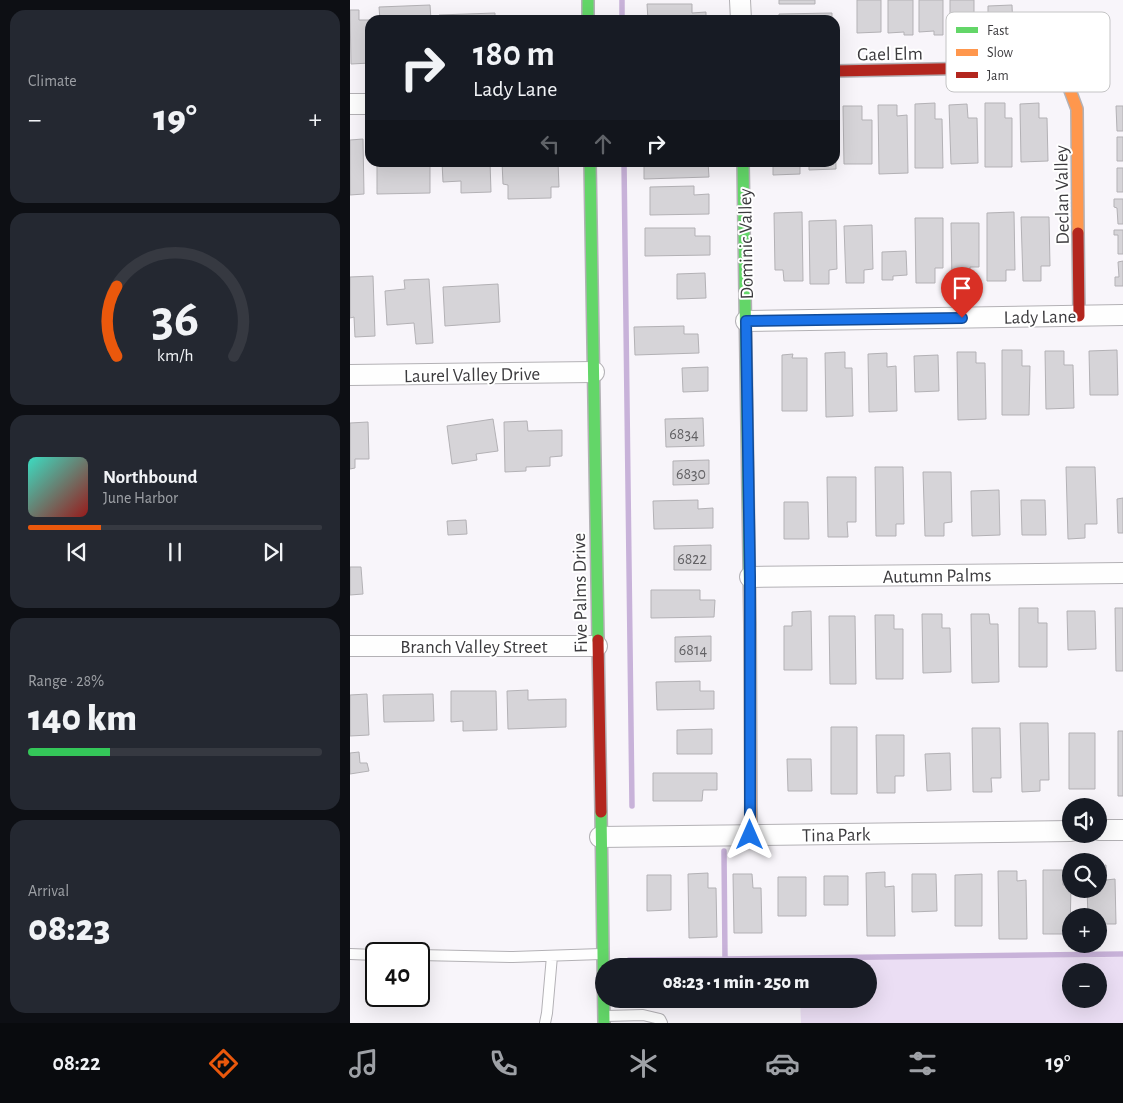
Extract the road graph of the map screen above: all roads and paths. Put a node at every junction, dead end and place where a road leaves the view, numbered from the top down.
1 (588, 0) edge
2 (740, 0) edge
3 (588, 15) edge
4 (741, 15) edge
5 (946, 69) edge
6 (840, 71) edge
7 (1072, 92) edge
8 (350, 104) edge
9 (365, 104) edge
10 (590, 167) edge
11 (743, 167) edge
12 (1123, 315) edge
13 (1079, 316) junction
14 (746, 321) junction
15 (594, 372) junction
16 (350, 376) edge
17 (1123, 574) edge
18 (750, 577) junction
19 (350, 646) edge
20 (597, 646) junction
21 (1107, 830) edge
22 (1123, 830) edge
23 (1062, 831) edge
24 (750, 835) junction
25 (600, 837) junction
26 (350, 954) edge
27 (365, 954) edge
28 (602, 954) junction
29 (430, 955) edge
30 (552, 956) junction
31 (603, 1019) edge
32 (545, 1023) edge
33 (662, 1023) edge

1 - 3 street
2 - 4 street
5 - 6 street, Gael Elm
7 - 13 street, Declan Valley
8 - 9 street
10 - 15 street, Five Palms Drive
11 - 14 street, Dominic Valley
12 - 13 street, Lady Lane
13 - 14 street, Lady Lane
14 - 18 street, Dominic Valley
15 - 16 street, Laurel Valley Drive
15 - 20 street, Five Palms Drive
17 - 18 street, Autumn Palms
18 - 24 street, Dominic Valley
19 - 20 street, Branch Valley Street
20 - 25 street, Five Palms Drive
21 - 22 street
23 - 24 street, Tina Park
24 - 25 street, Tina Park
25 - 28 street, Five Palms Drive
26 - 27 lane
28 - 30 lane
28 - 31 street, Five Palms Drive
29 - 30 lane
30 - 32 lane
31 - 33 lane

